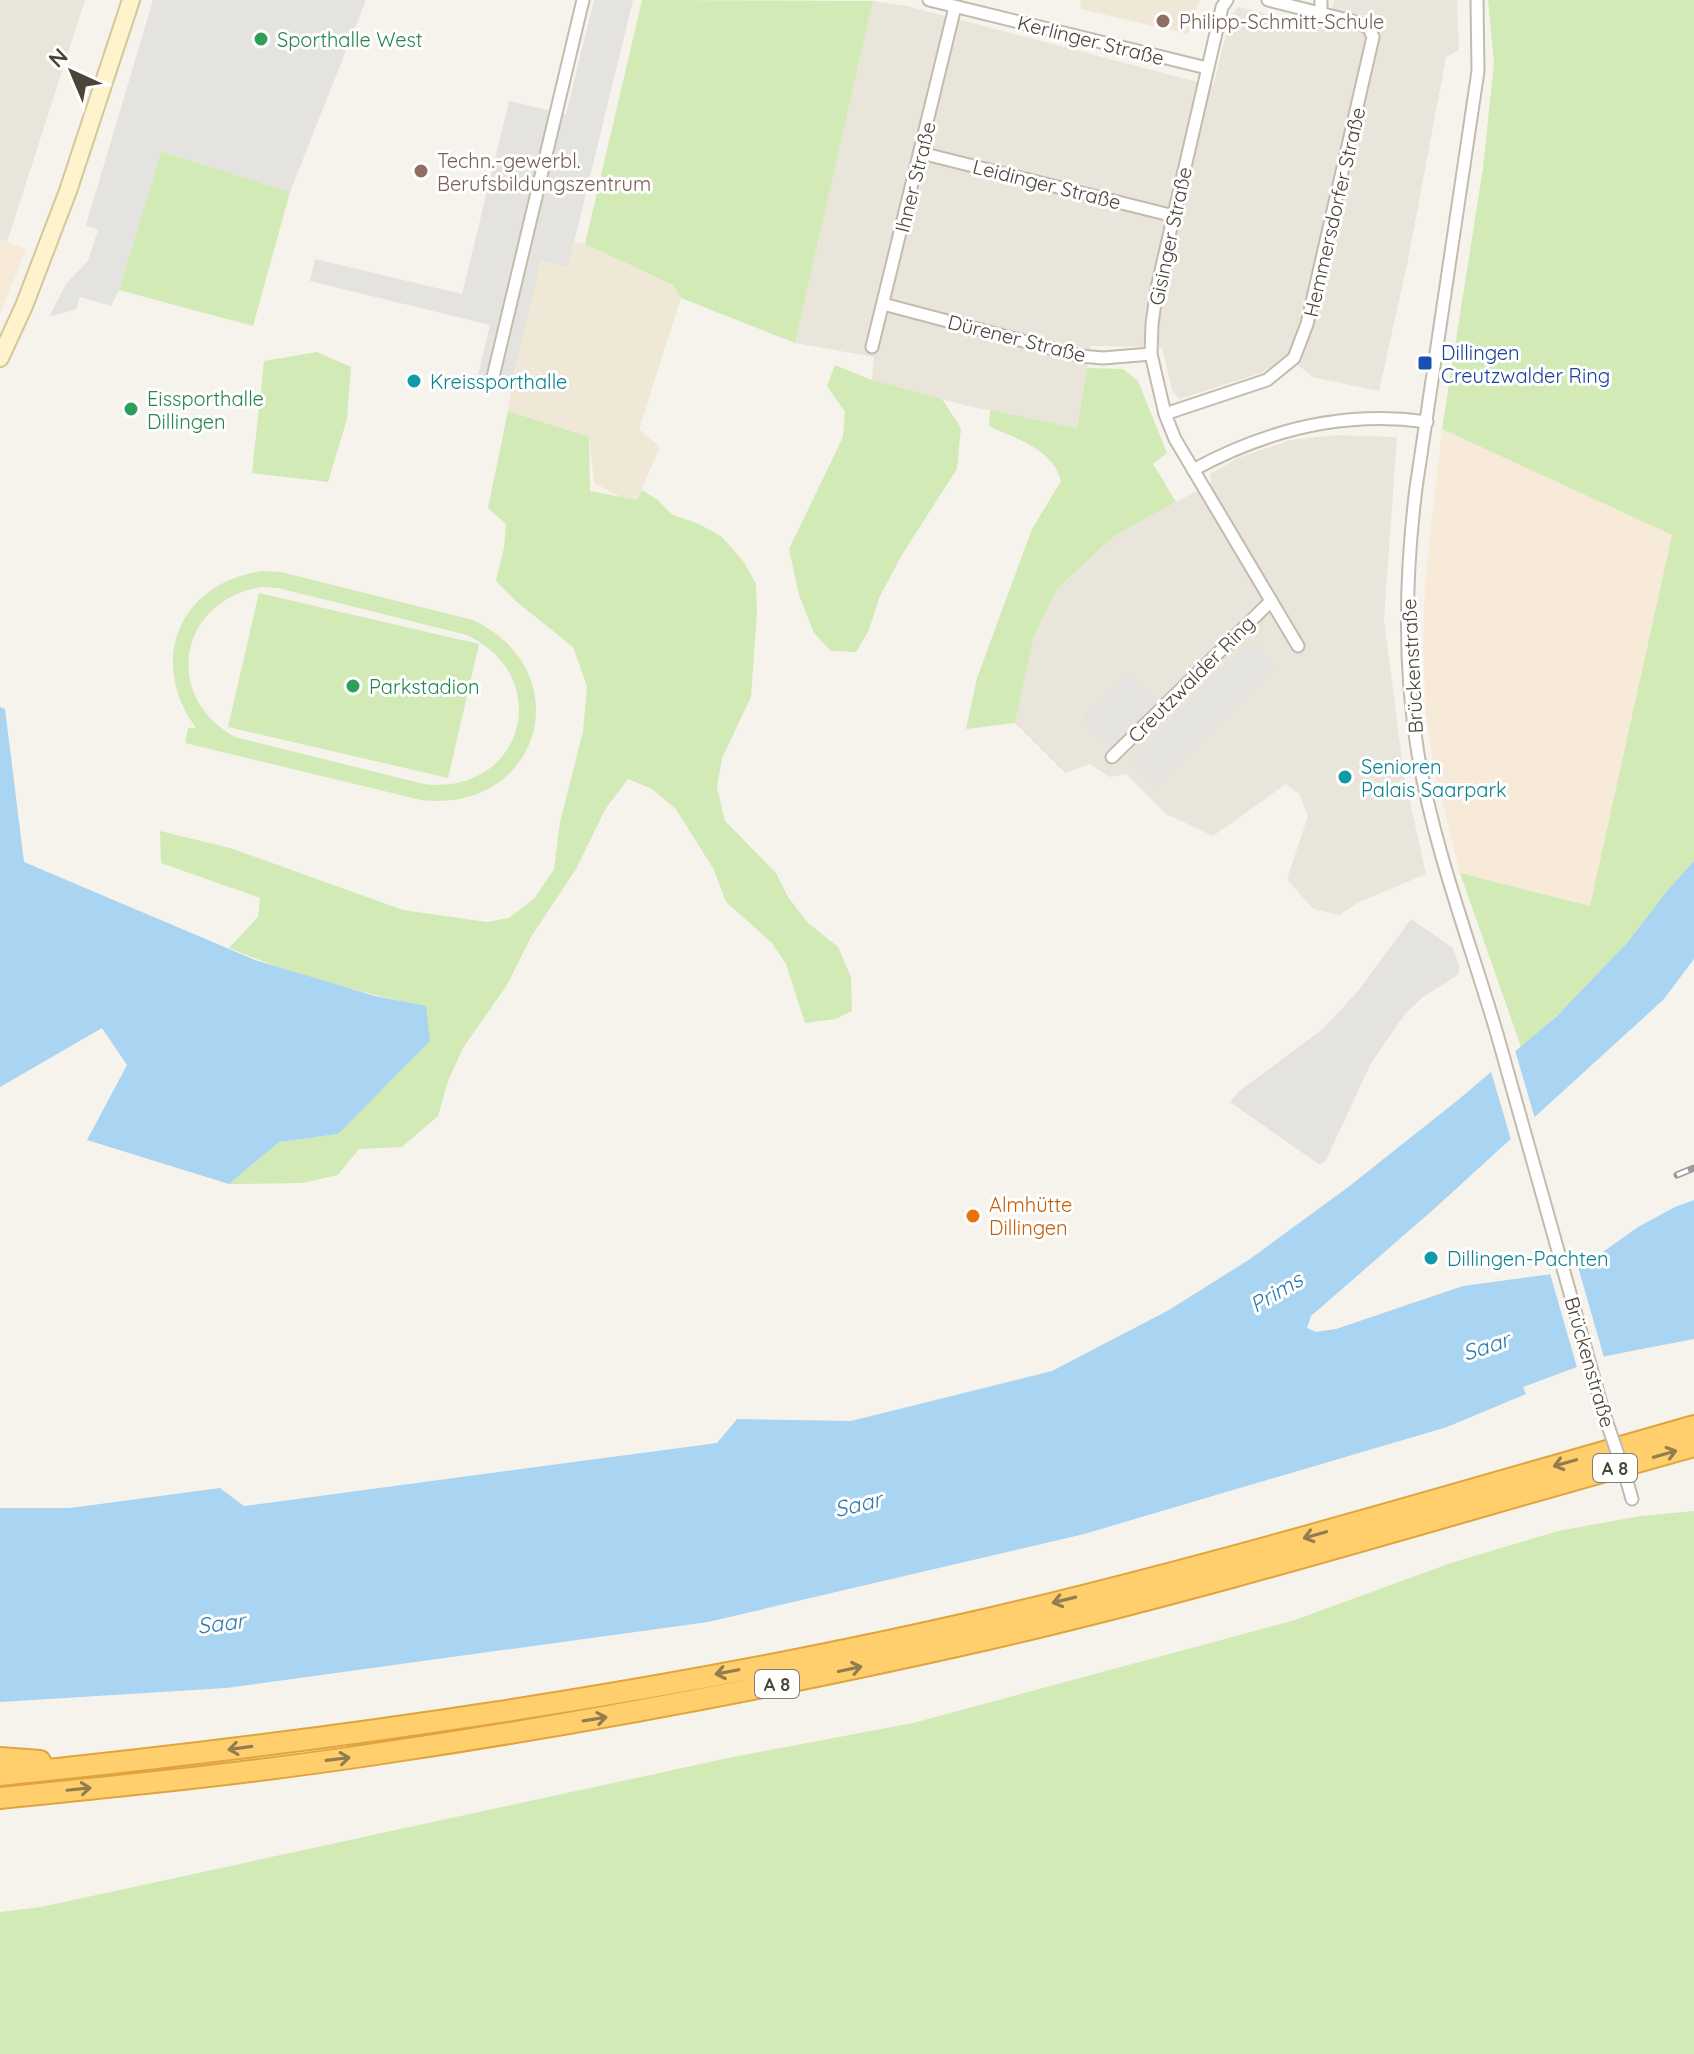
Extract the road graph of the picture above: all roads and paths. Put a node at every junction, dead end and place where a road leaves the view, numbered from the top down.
1 (131, 0) edge
2 (583, 0) edge
3 (929, 0) edge
4 (1227, 0) edge
5 (1268, 0) edge
6 (1321, 0) edge
7 (1477, 0) edge
8 (955, 7) junction
9 (1321, 13) junction
10 (1207, 68) junction
11 (921, 153) junction
12 (1174, 216) junction
13 (883, 304) junction
14 (872, 347) dead end
15 (1151, 354) junction
16 (0, 358) edge
17 (493, 377) dead end
18 (1165, 414) junction
19 (1427, 422) junction
20 (1193, 470) junction
21 (1270, 602) junction
22 (1298, 646) dead end
23 (1112, 757) dead end
24 (1694, 1426) edge
25 (1694, 1446) edge
26 (1632, 1499) dead end
27 (0, 1758) edge
28 (99, 1765) junction
29 (0, 1775) edge
30 (1, 1798) edge

1 - 16 street
2 - 17 street
3 - 8 street, Kerlinger Straße
4 - 10 street, Gisinger Straße
5 - 9 street, Hemmersdorfer Straße
6 - 9 street
7 - 19 street, Brückenstraße
8 - 10 street, Kerlinger Straße
8 - 11 street, Ihner Straße
9 - 18 street, Hemmersdorfer Straße
10 - 12 street, Gisinger Straße
11 - 12 street, Leidinger Straße
11 - 13 street, Ihner Straße
12 - 15 street, Gisinger Straße
13 - 14 street, Ihner Straße
13 - 15 street, Dürener Straße
15 - 18 street, Gisinger Straße
18 - 20 street, Gisinger Straße
19 - 20 street
19 - 26 street, Brückenstraße, bridge
20 - 21 street, Creutzwalder Ring
21 - 22 street, Creutzwalder Ring
21 - 23 street, Creutzwalder Ring
24 -> 28 highway, A 8
30 -> 25 highway, A 8
27 - 28 highway
28 - 29 highway, A 8

